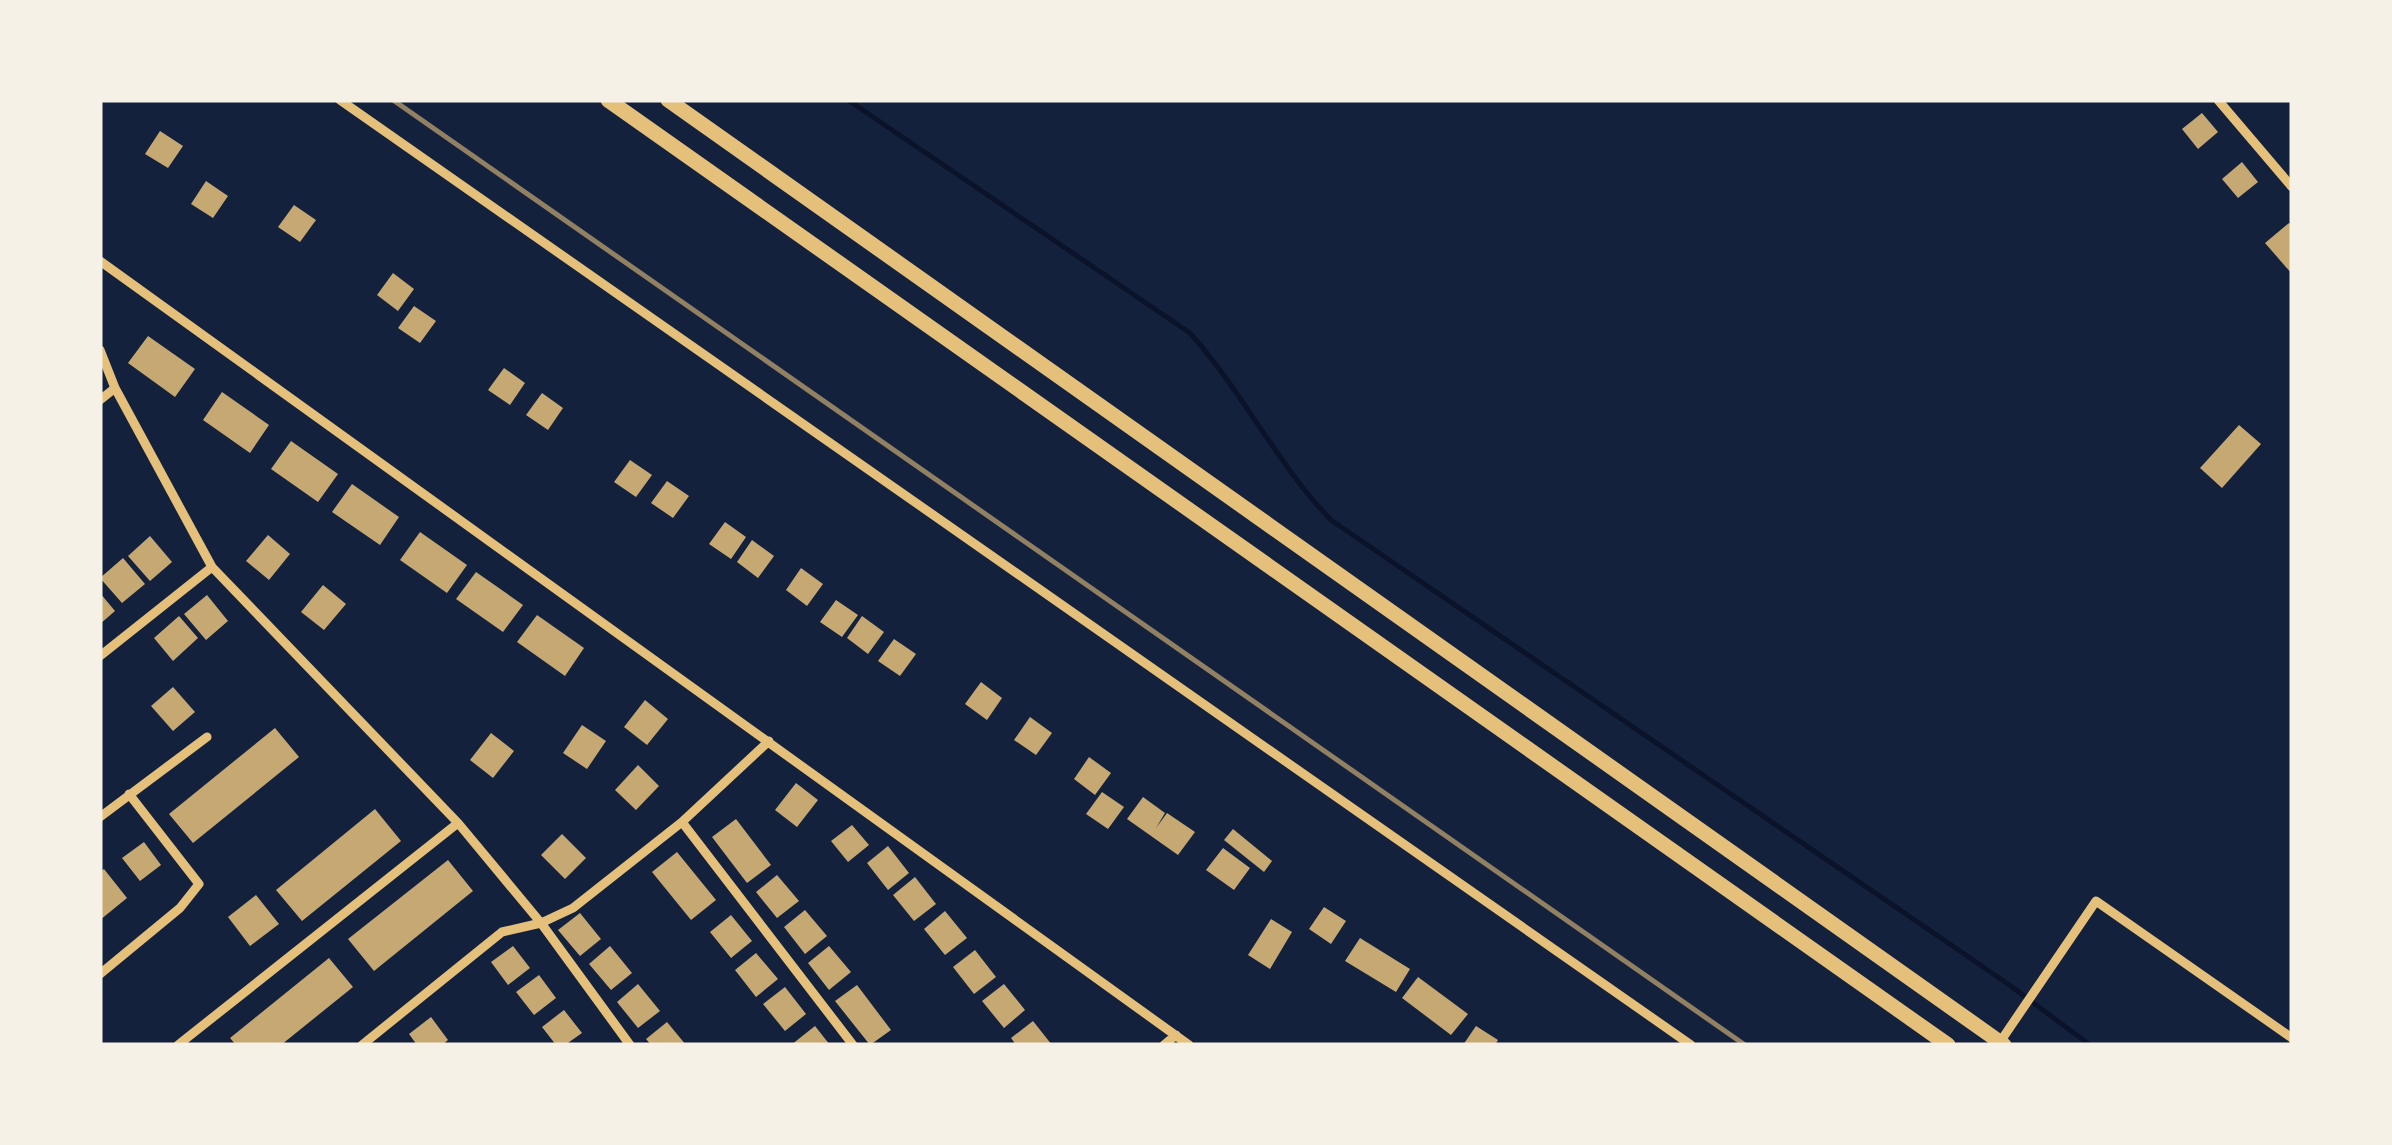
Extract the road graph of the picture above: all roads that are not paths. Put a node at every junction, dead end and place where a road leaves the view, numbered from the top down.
1 (340, 100) edge
2 (608, 100) edge
3 (668, 100) edge
4 (2218, 100) edge
5 (2292, 188) edge
6 (100, 261) edge
7 (100, 350) edge
8 (116, 388) junction
9 (100, 400) edge
10 (212, 567) junction
11 (100, 656) edge
12 (207, 737) dead end
13 (769, 742) junction
14 (129, 794) junction
15 (100, 816) edge
16 (682, 822) junction
17 (458, 823) junction
18 (541, 923) junction
19 (100, 974) edge
20 (1176, 1036) junction
21 (2292, 1038) edge
22 (377, 1041) edge
23 (2002, 1044) edge
24 (178, 1045) edge
25 (362, 1045) edge
26 (630, 1045) edge
27 (852, 1045) edge
28 (1164, 1045) edge
29 (1189, 1045) edge
30 (1692, 1045) edge
31 (1948, 1045) edge

1 - 30 street
2 - 31 highway
3 - 23 highway
4 - 5 street
6 - 13 street
7 - 8 street
8 - 9 street
8 - 10 street
10 - 11 street
10 - 17 street
12 - 14 street
13 - 16 street
13 - 20 street
14 - 15 street
14 - 19 street
16 - 18 street
16 - 27 street
17 - 18 street
17 - 24 street
18 - 22 street
18 - 26 street
20 - 28 street
20 - 29 street
21 - 23 street
22 - 25 street

